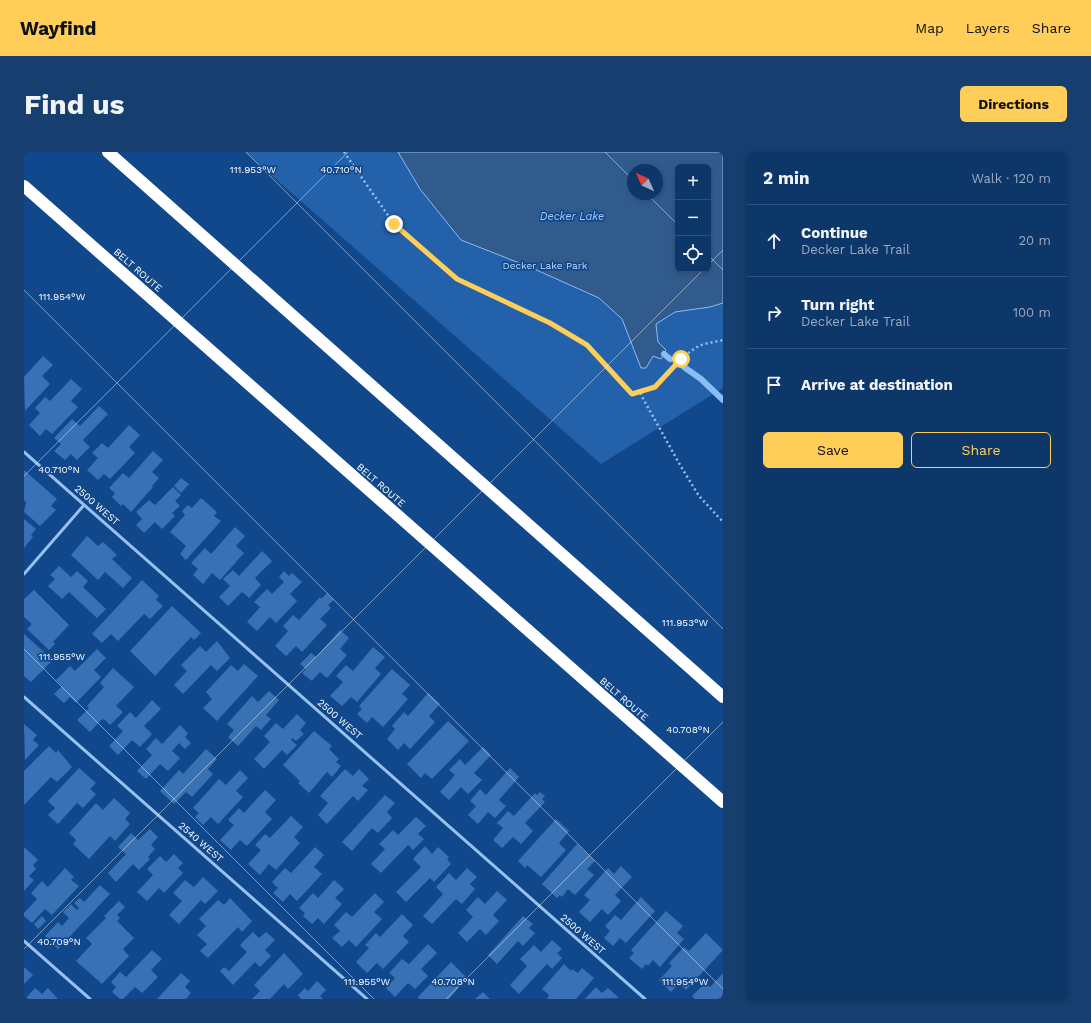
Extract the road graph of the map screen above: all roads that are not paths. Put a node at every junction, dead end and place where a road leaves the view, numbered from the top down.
1 (108, 152) edge
2 (24, 186) edge
3 (24, 452) edge
4 (84, 505) junction
5 (24, 574) edge
6 (723, 696) edge
7 (24, 697) edge
8 (723, 802) edge
9 (24, 940) edge
10 (90, 999) edge
11 (367, 999) edge
12 (645, 999) edge

1 - 6 highway
2 - 8 highway, BELT ROUTE
3 - 4 lane, 2500 WEST
4 - 5 lane
4 - 12 lane, 2500 WEST
7 - 11 lane, 2540 WEST
9 - 10 lane

